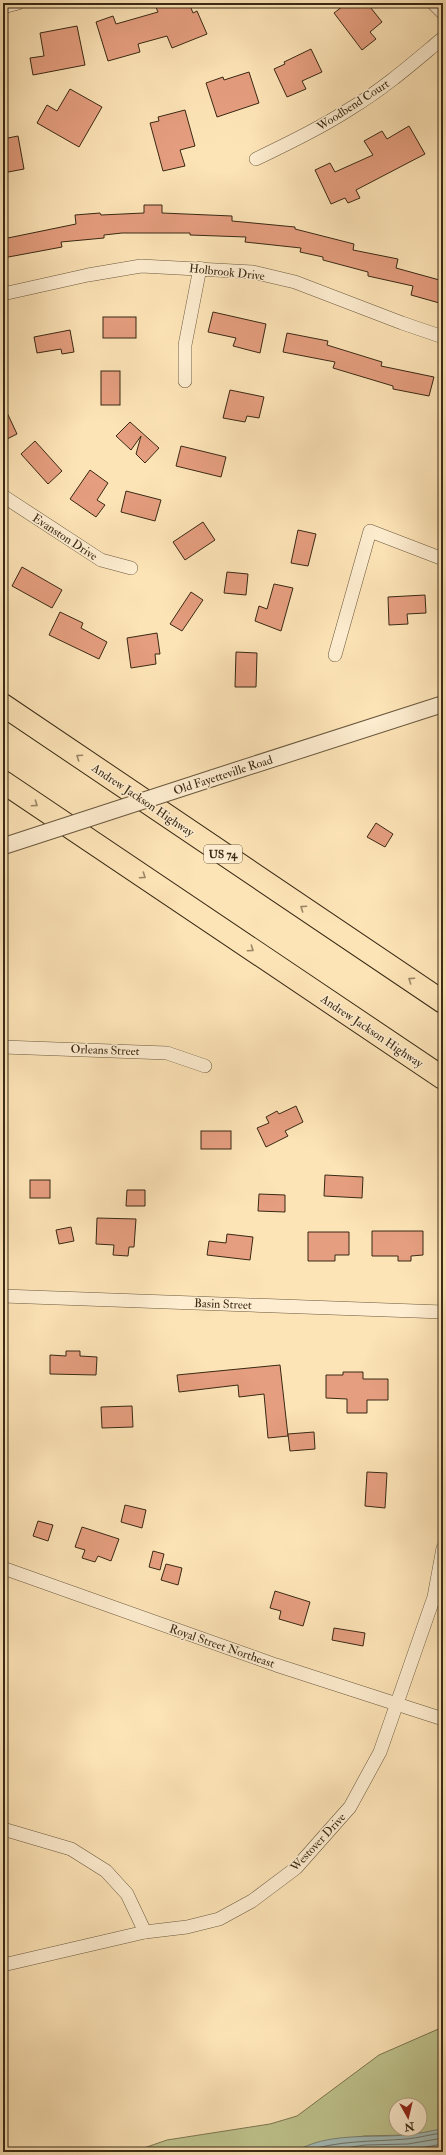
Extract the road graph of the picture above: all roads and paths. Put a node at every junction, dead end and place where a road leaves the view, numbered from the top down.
1 (18, 3) edge
2 (433, 3) edge
3 (3, 7) edge
4 (443, 13) edge
5 (443, 38) edge
6 (256, 159) dead end
7 (200, 268) junction
8 (3, 294) edge
9 (443, 337) edge
10 (185, 381) dead end
11 (3, 496) edge
12 (443, 559) edge
13 (131, 568) dead end
14 (335, 655) dead end
15 (443, 704) edge
16 (3, 705) edge
17 (3, 782) edge
18 (4, 846) edge
19 (443, 1002) edge
20 (3, 1047) edge
21 (205, 1066) dead end
22 (443, 1078) edge
23 (3, 1296) edge
24 (443, 1312) edge
25 (443, 1548) edge
26 (3, 1568) edge
27 (398, 1703) junction
28 (443, 1719) edge
29 (3, 1829) edge
30 (145, 1932) junction
31 (3, 1965) edge

1 - 3 street
2 - 4 street
5 - 6 street, Woodbend Court
7 - 8 street, Holbrook Drive
7 - 9 street, Holbrook Drive
7 - 10 street
11 - 13 street, Evanston Drive
12 - 14 street
15 - 18 street, Old Fayetteville Road, bridge
19 -> 16 highway, Andrew Jackson Highway / US 74
17 -> 22 highway, Andrew Jackson Highway
20 - 21 street, Orleans Street
23 - 24 street, Basin Street
25 - 27 street, Westover Drive
26 - 27 street, Royal Street Northeast
27 - 28 street, Royal Street Northeast
27 - 30 street, Westover Drive
29 - 30 street
30 - 31 street, Westover Drive

